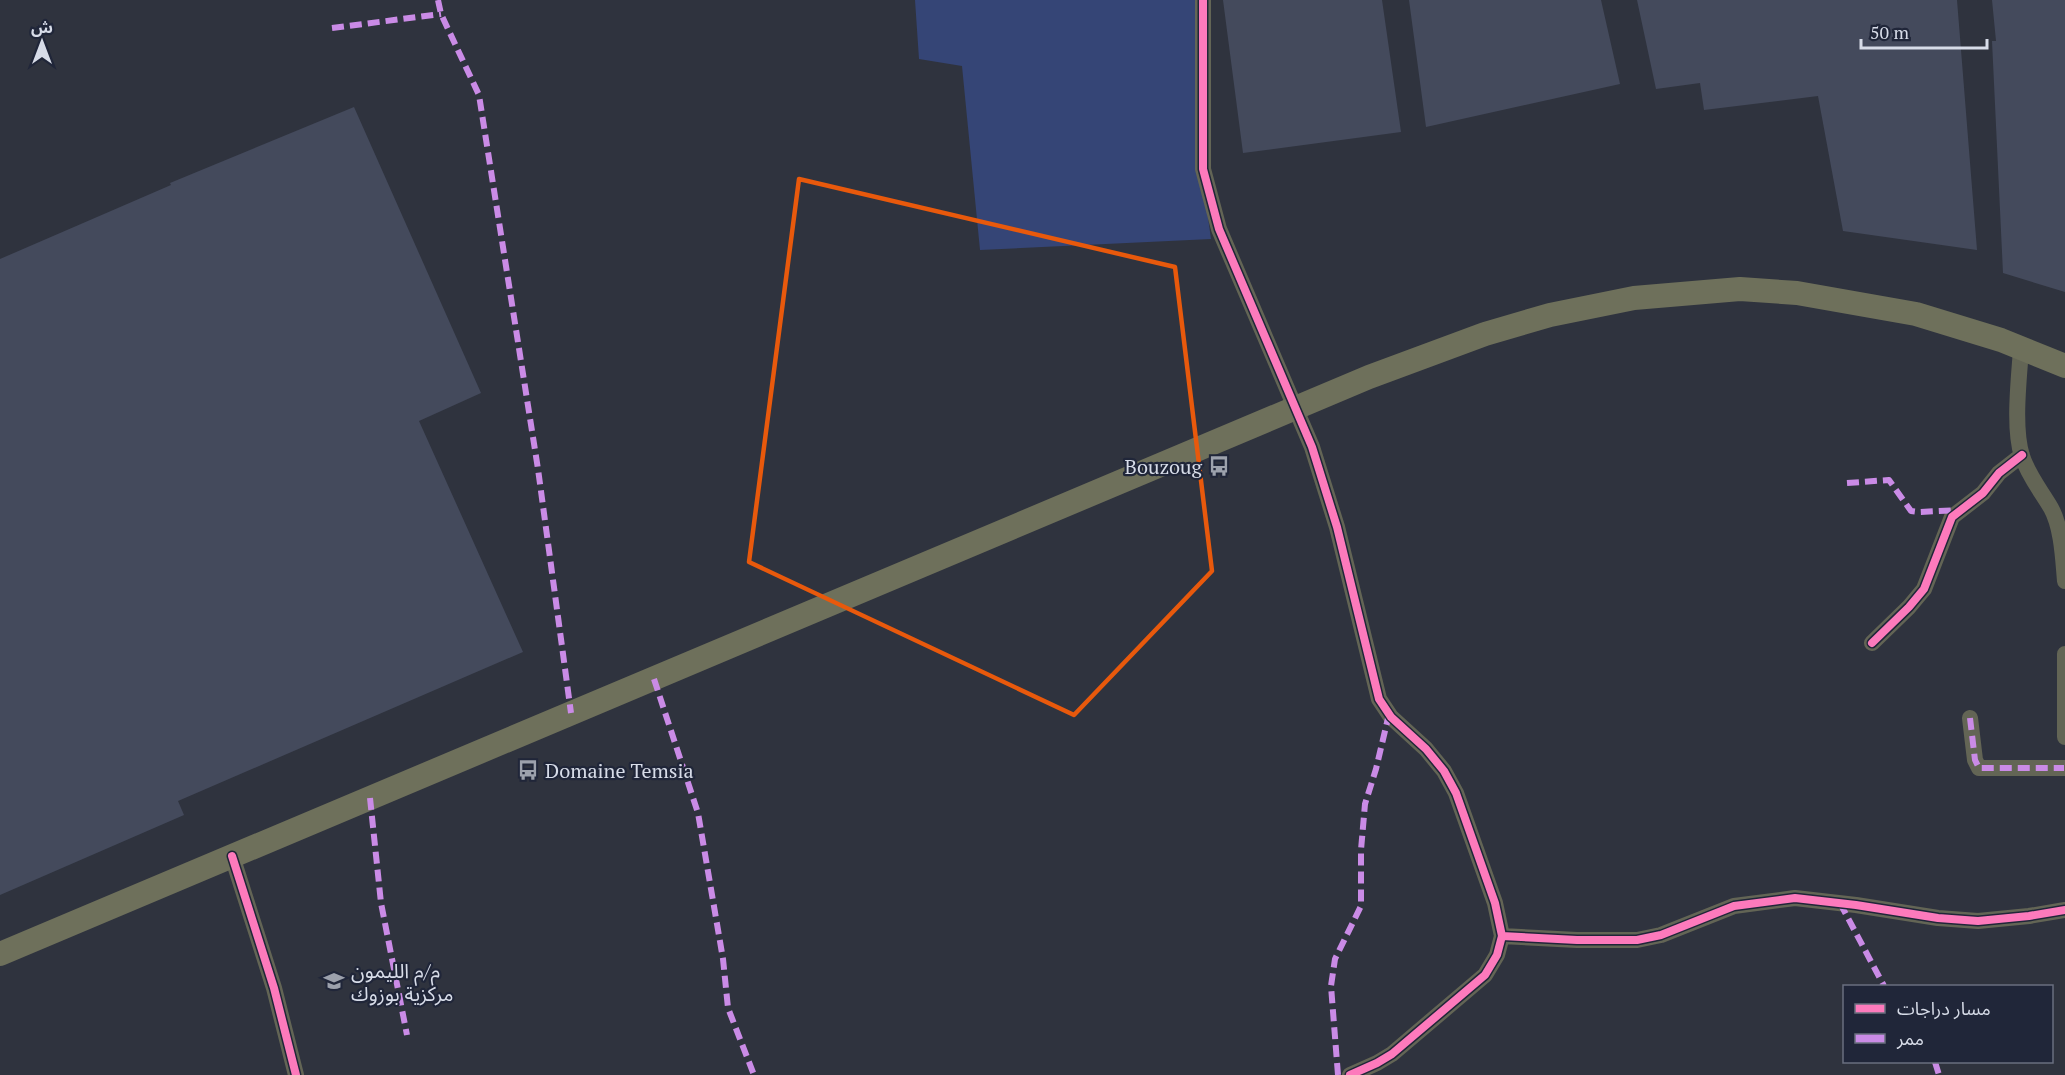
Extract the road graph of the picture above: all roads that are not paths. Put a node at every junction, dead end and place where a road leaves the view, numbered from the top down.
1 (1203, 0) edge
2 (2021, 349) junction
3 (2065, 366) edge
4 (1295, 408) junction
5 (2022, 455) junction
6 (2065, 581) edge
7 (1872, 643) dead end
8 (2065, 654) edge
9 (1970, 718) dead end
10 (2065, 737) edge
11 (2065, 766) edge
12 (232, 856) junction
13 (2065, 910) edge
14 (1502, 936) junction
15 (0, 954) edge
16 (296, 1075) edge
17 (1350, 1075) edge

1 - 4 street
2 - 3 main road
2 - 4 main road
2 - 5 street
4 - 12 main road
4 - 14 street
5 - 6 street
5 - 7 street
8 - 10 street
9 - 11 street
12 - 15 main road
12 - 16 street
13 - 14 street
14 - 17 street

